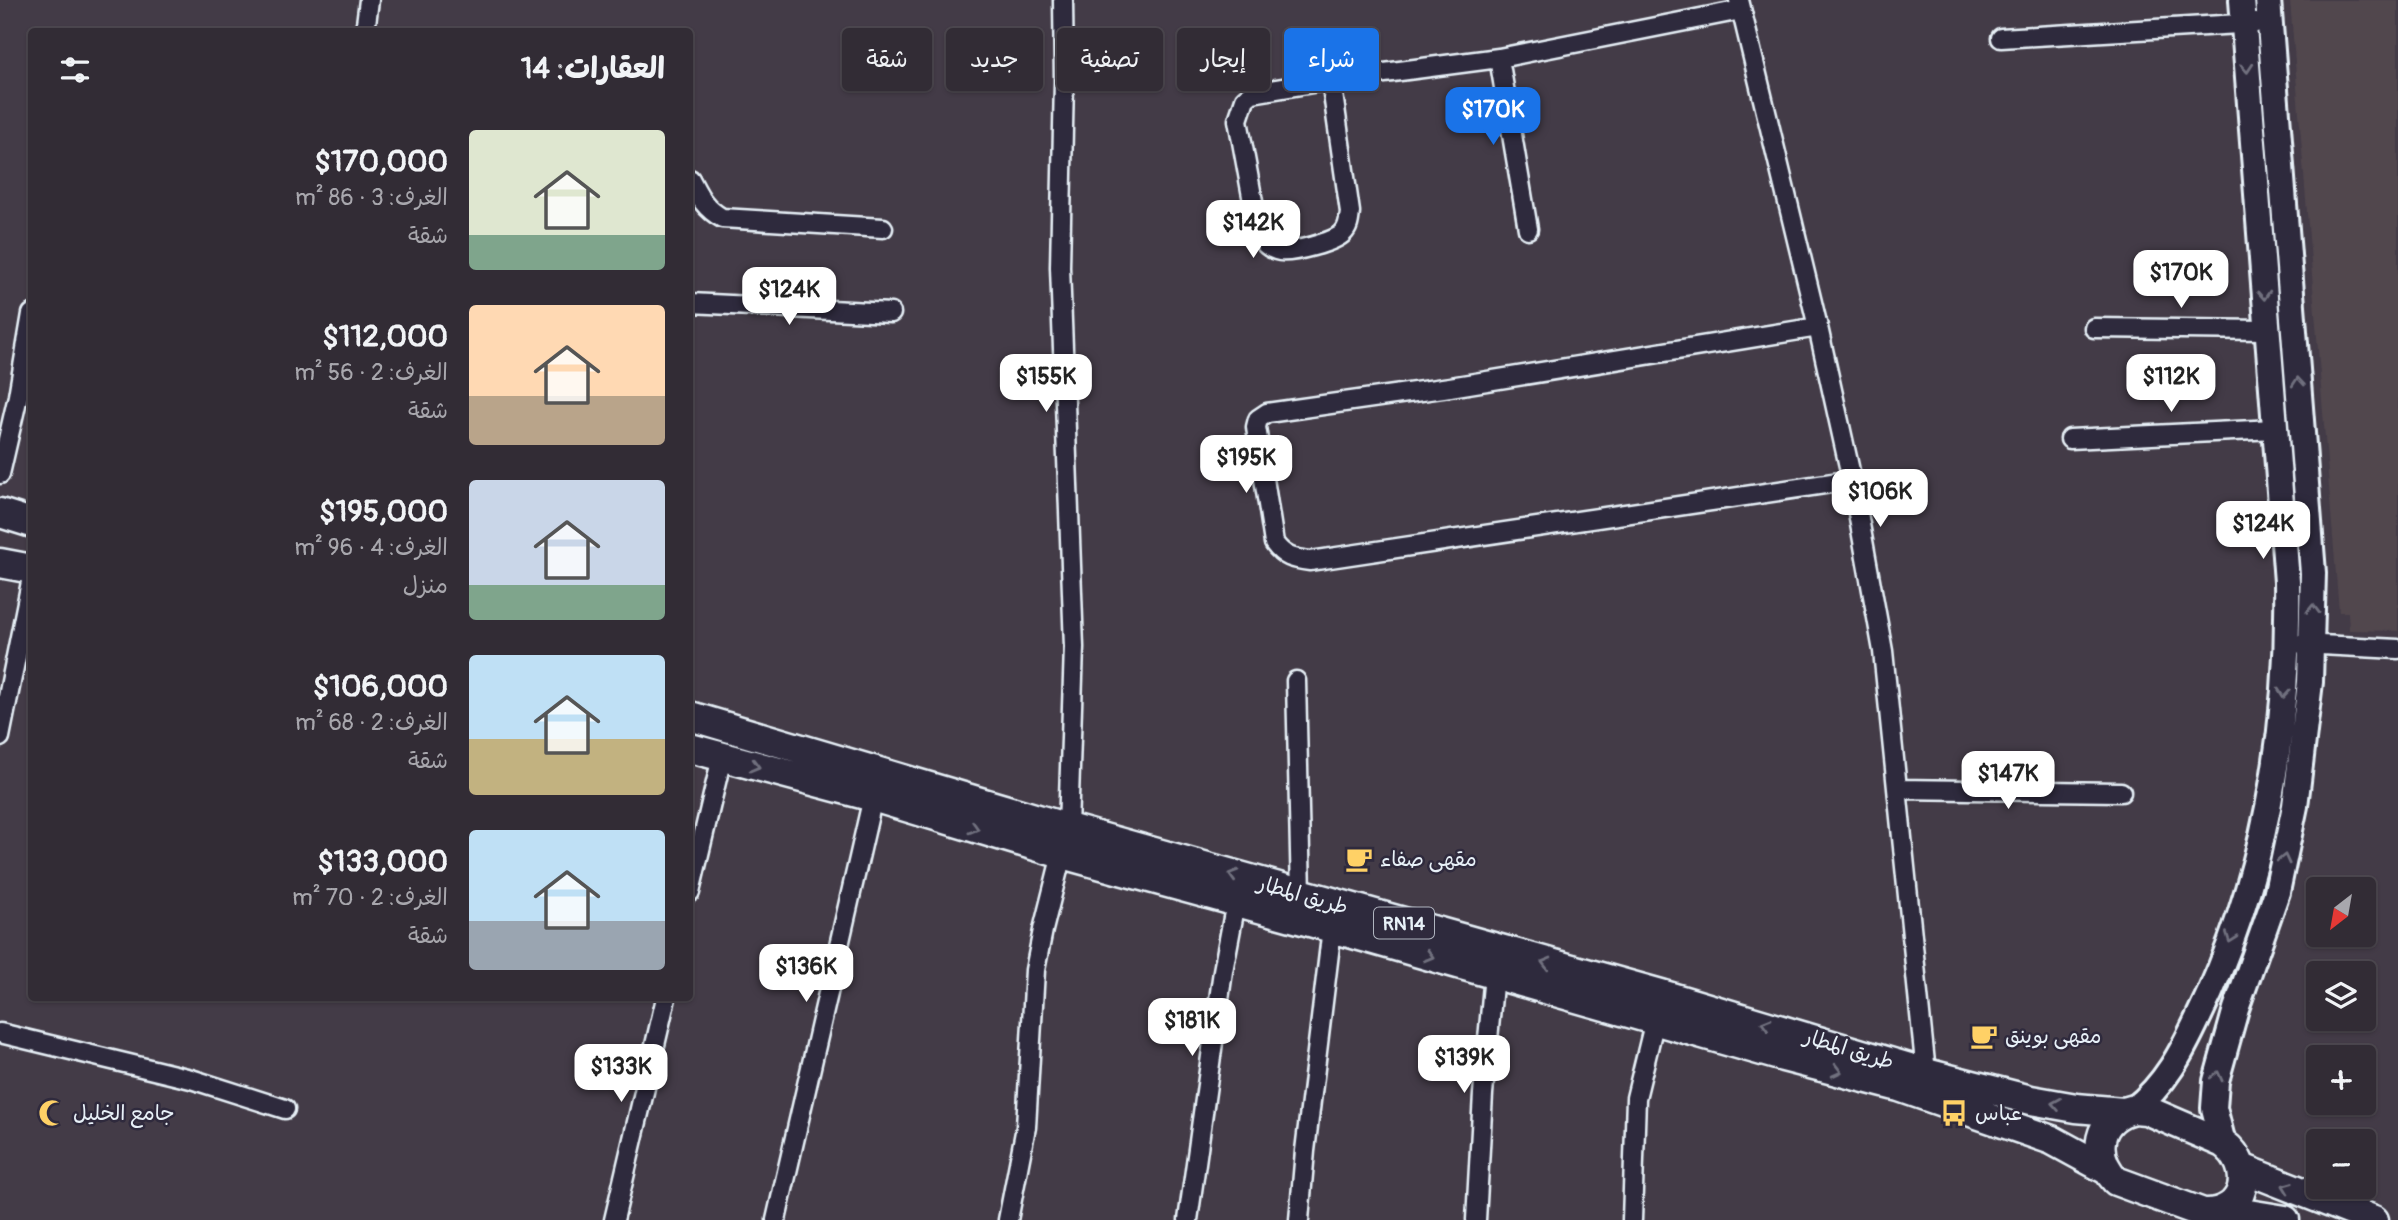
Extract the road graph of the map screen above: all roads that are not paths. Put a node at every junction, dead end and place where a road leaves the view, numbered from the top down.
1 (369, 0) edge
2 (1063, 0) edge
3 (1740, 5) edge
4 (2269, 11) edge
5 (2243, 12) edge
6 (366, 28) edge
7 (2001, 38) dead end
8 (1499, 58) junction
9 (1379, 74) edge
10 (1331, 80) joint
11 (693, 184) edge
12 (883, 228) dead end
13 (1528, 229) dead end
14 (693, 303) edge
15 (891, 313) dead end
16 (1818, 327) junction
17 (2094, 328) dead end
18 (2267, 330) junction
19 (28, 337) edge
20 (2275, 429) junction
21 (2070, 439) dead end
22 (0, 474) edge
23 (1852, 480) junction
24 (0, 513) edge
25 (28, 522) edge
26 (0, 563) edge
27 (28, 568) edge
28 (28, 597) edge
29 (2287, 644) junction
30 (2312, 645) junction
31 (2398, 649) edge
32 (1296, 681) dead end
33 (693, 717) edge
34 (0, 737) edge
35 (693, 749) edge
36 (722, 757) junction
37 (1896, 789) junction
38 (2120, 792) dead end
39 (873, 797) junction
40 (1065, 841) junction
41 (693, 879) edge
42 (1301, 894) junction
43 (1236, 902) junction
44 (1332, 928) junction
45 (1493, 974) junction
46 (665, 1001) edge
47 (1655, 1020) junction
48 (0, 1033) edge
49 (1926, 1073) junction
50 (285, 1109) dead end
51 (2129, 1110) junction
52 (2222, 1143) junction
53 (2242, 1168) junction
54 (2106, 1170) junction
55 (2242, 1215) edge
56 (614, 1220) edge
57 (776, 1220) edge
58 (1008, 1220) edge
59 (1188, 1220) edge
60 (1299, 1220) edge
61 (1475, 1220) edge
62 (1632, 1220) edge
63 (2285, 1220) edge
64 (2374, 1220) edge

1 - 6 street
2 - 40 street
3 - 8 street
3 - 16 street
4 - 5 street
30 -> 4 street
5 - 7 street
5 -> 18 street
8 - 9 street
8 - 13 street
10 - 10 street
11 - 12 street
14 - 15 street
16 - 23 street
16 - 23 street
17 - 18 street
18 - 20 street
19 - 22 street
20 - 21 street
20 - 29 street
23 - 37 street
24 - 25 main road
26 - 27 main road
28 - 34 street
29 - 30 street
29 -> 51 street
30 - 31 street
52 -> 30 street
32 - 42 street
33 - 40 main road, طريق المطار / RN14
35 - 36 main road, طريق المطار / RN14
36 -> 39 main road, طريق المطار / RN14
36 - 41 street
37 - 38 street
37 - 49 street
39 -> 40 main road, طريق المطار / RN14
39 - 57 street
42 -> 40 main road, طريق المطار / RN14
40 - 43 main road, طريق المطار / RN14
40 - 58 street
49 -> 42 main road, طريق المطار / RN14
43 - 44 main road, طريق المطار / RN14
43 - 59 street
44 -> 45 main road, طريق المطار / RN14
44 - 60 street
45 - 47 main road, طريق المطار / RN14
45 - 61 street
46 - 56 street
47 -> 54 main road, طريق المطار / RN14
47 - 62 street
48 - 50 street
51 -> 49 main road, طريق المطار / RN14
51 - 52 main road, RN14
51 - 54 main road
52 - 53 main road, RN14
53 - 55 main road
64 -> 53 main road, RN14
54 - 55 main road, RN14
55 - 63 main road, RN14

